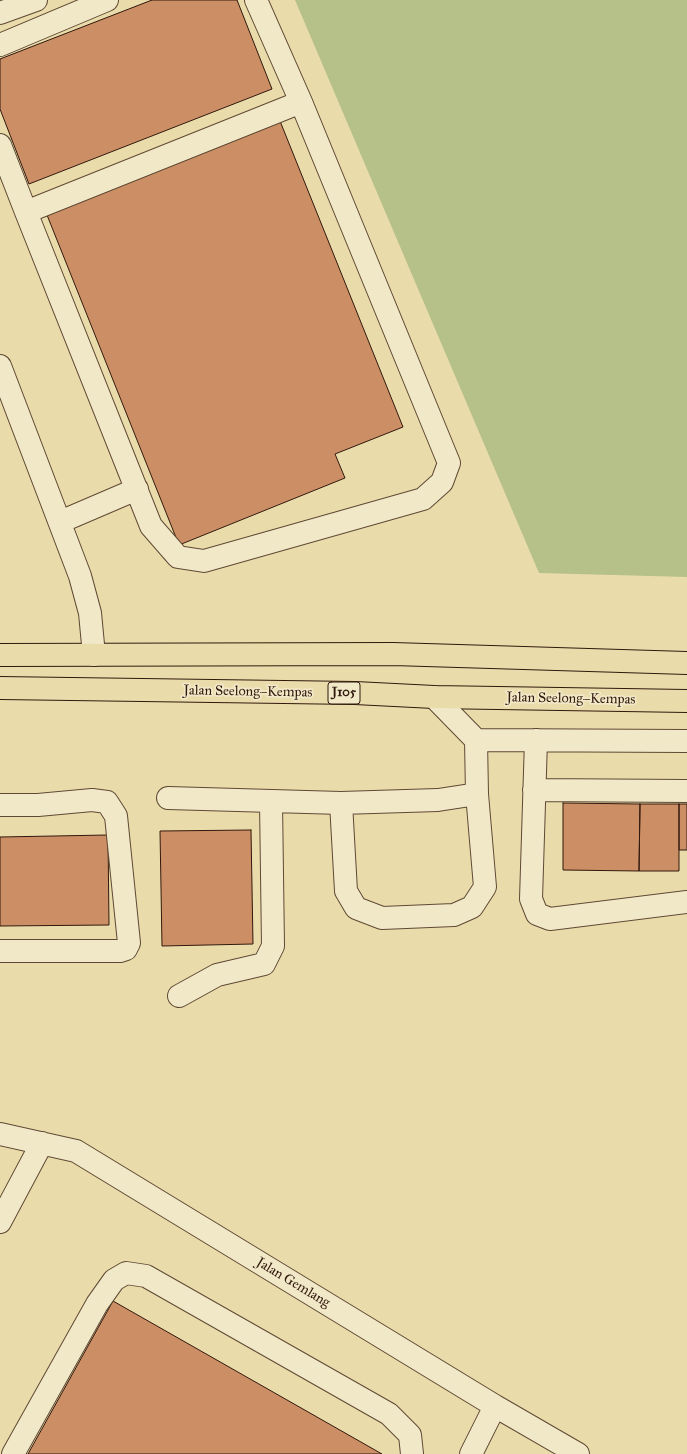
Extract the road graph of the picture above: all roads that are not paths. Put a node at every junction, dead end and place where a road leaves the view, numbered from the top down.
1 (36, 0) edge
2 (106, 0) edge
3 (256, 0) edge
4 (0, 13) edge
5 (0, 45) edge
6 (301, 102) junction
7 (0, 145) edge
8 (26, 212) junction
9 (0, 366) edge
10 (137, 490) junction
11 (60, 522) junction
12 (0, 655) edge
13 (94, 655) junction
14 (687, 663) edge
15 (0, 688) edge
16 (434, 697) junction
17 (687, 701) edge
18 (476, 740) junction
19 (536, 740) junction
20 (687, 741) edge
21 (534, 790) junction
22 (687, 791) edge
23 (477, 794) junction
24 (168, 798) dead end
25 (271, 802) junction
26 (341, 804) junction
27 (0, 805) edge
28 (687, 902) edge
29 (0, 951) edge
30 (179, 996) dead end
31 (0, 1134) edge
32 (42, 1143) junction
33 (0, 1222) edge
34 (495, 1406) junction
35 (13, 1454) edge
36 (412, 1454) edge
37 (471, 1454) edge
38 (578, 1454) edge

1 - 4 street
2 - 5 street
3 - 6 street
6 - 8 street
6 - 10 street
7 - 8 street
8 - 10 street
9 - 11 street
10 - 11 street
11 - 13 street
12 - 13 main road
13 - 14 main road
15 - 16 main road, Jalan Seelong–Kempas / J105
16 - 17 main road, Jalan Seelong–Kempas / J105
16 - 18 street
18 - 19 street
18 - 23 street
19 - 20 street
19 - 21 street
21 - 22 street
21 - 28 street
23 - 26 street
23 - 26 street
24 - 25 street
25 - 26 street
25 - 30 street
27 - 29 street
31 - 32 street, Jalan Gemlang
32 - 33 street
32 - 34 street, Jalan Gemlang
34 - 37 street
34 - 38 street, Jalan Gemlang
35 - 36 street

